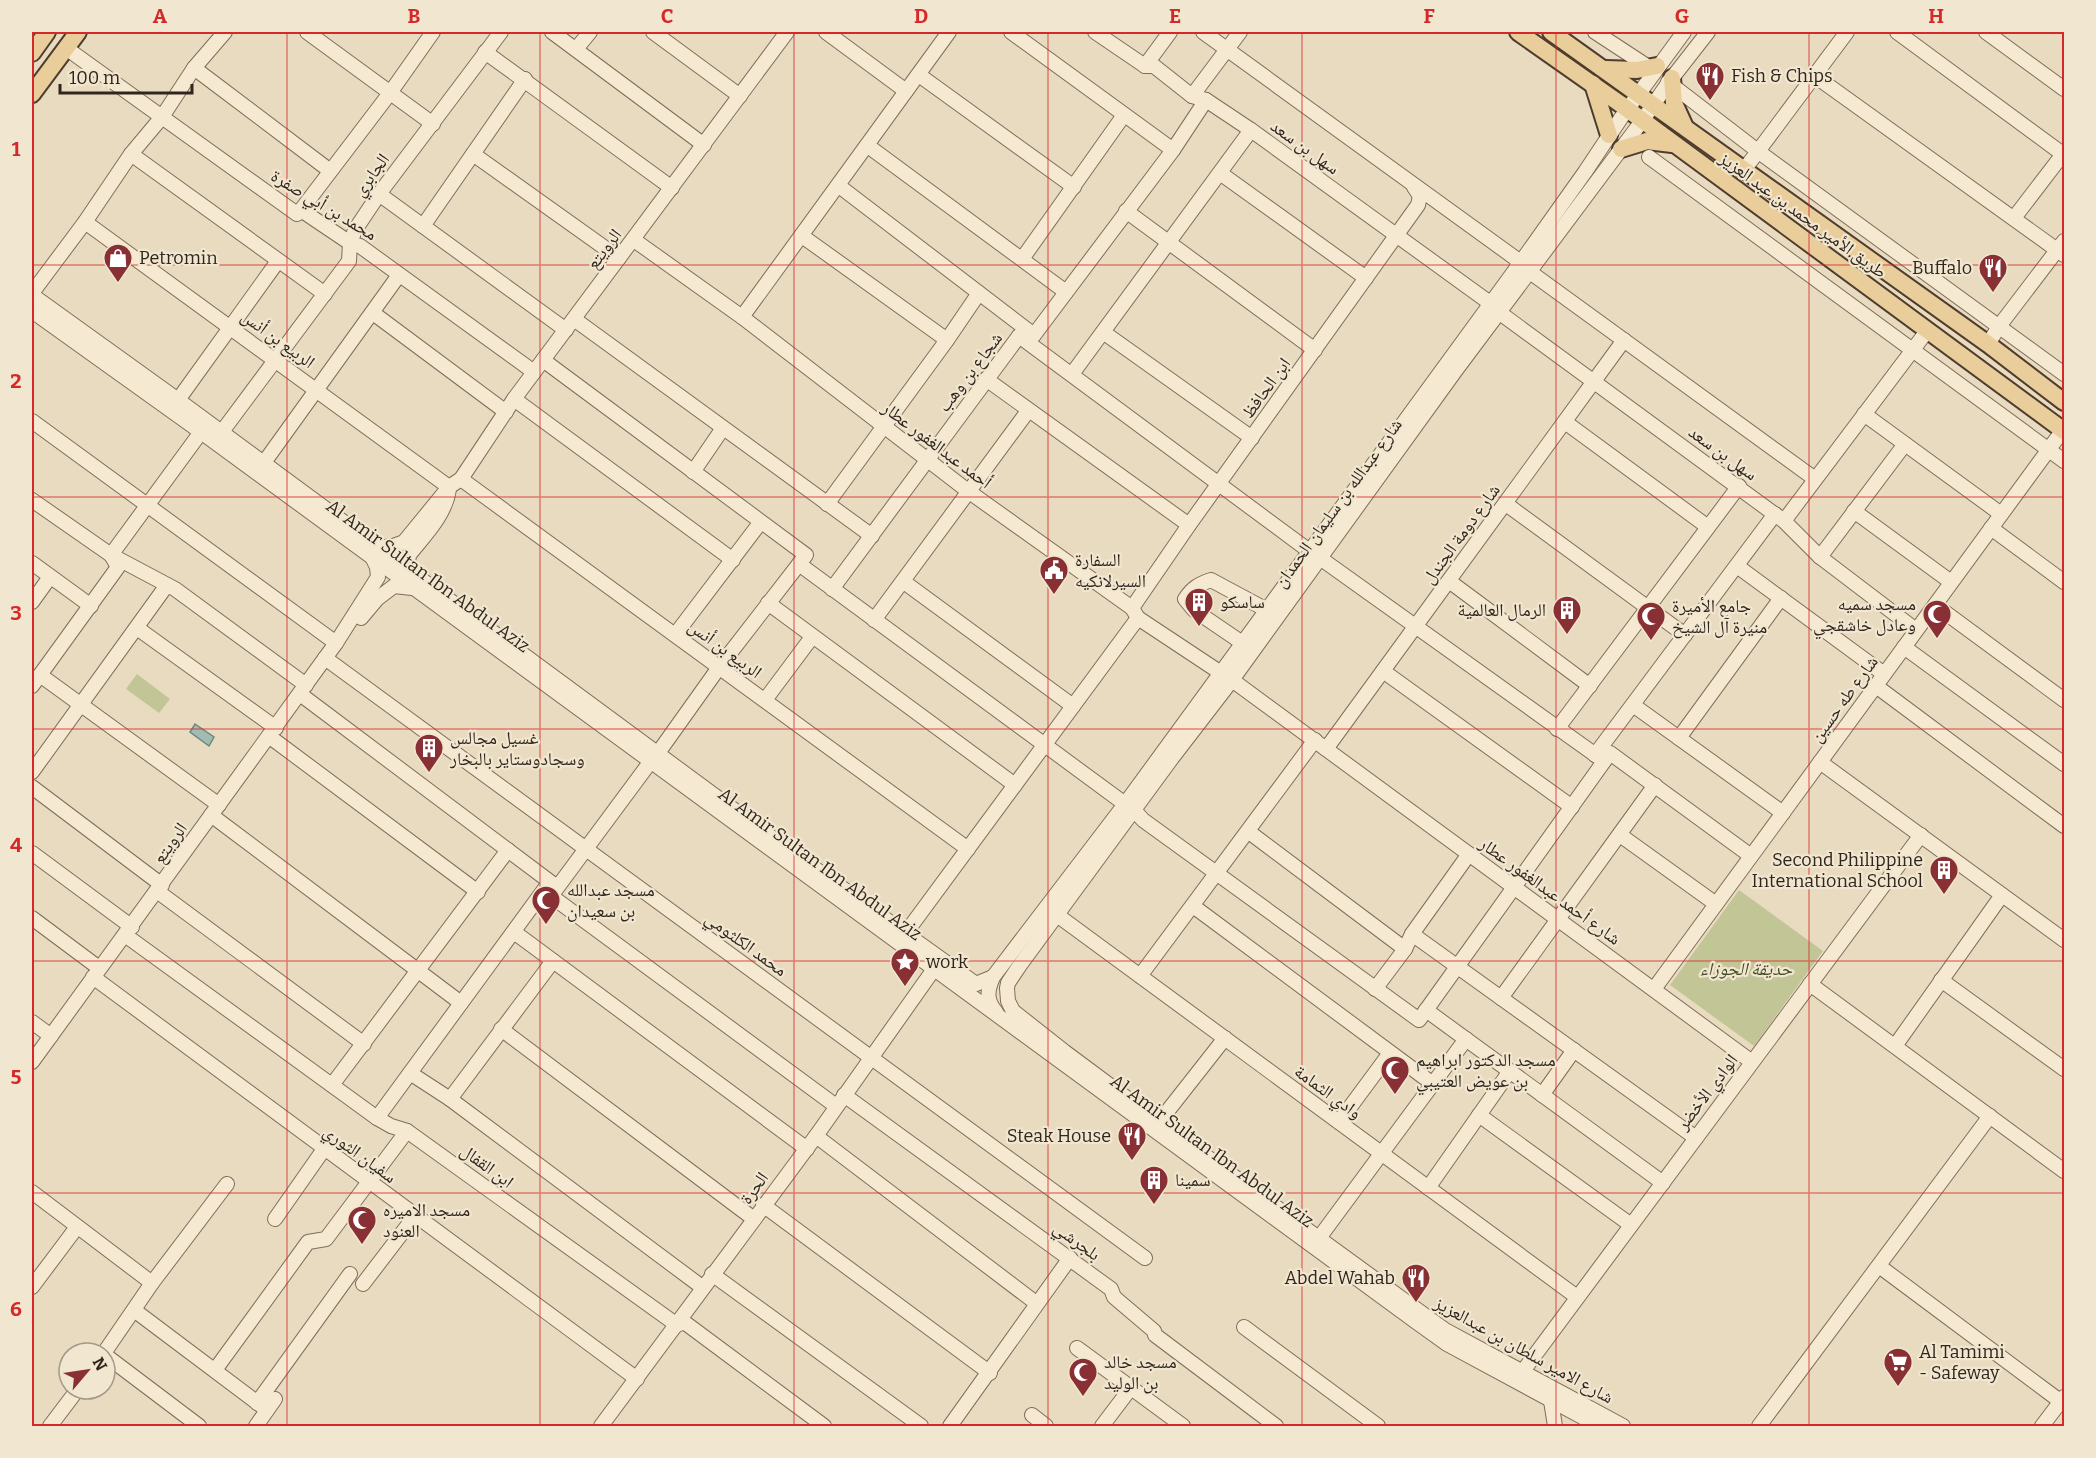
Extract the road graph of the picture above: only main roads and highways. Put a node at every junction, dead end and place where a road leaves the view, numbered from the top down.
1 (47, 32) edge
2 (78, 32) edge
3 (1518, 32) edge
4 (1557, 33) edge
5 (32, 53) edge
6 (1654, 68) road end
7 (1606, 69) junction
8 (1671, 82) road end
9 (1593, 84) junction
10 (32, 94) edge
11 (1684, 126) junction
12 (1609, 135) road end
13 (1673, 144) junction
14 (1621, 149) road end
15 (2064, 402) edge
16 (2064, 430) edge

1 - 5 main road
2 - 10 main road
3 - 9 main road, طريق الأمير محمد بن عبد العزيز
4 - 7 main road, طريق الأمير محمد بن عبد العزيز
6 - 7 main road
7 - 11 main road, طريق الأمير محمد بن عبد العزيز
8 - 11 main road
9 - 12 main road
9 - 13 main road, طريق الأمير محمد بن عبد العزيز
11 - 15 main road, طريق الأمير محمد بن عبد العزيز
13 - 14 main road
13 - 16 main road, طريق الأمير محمد بن عبد العزيز

